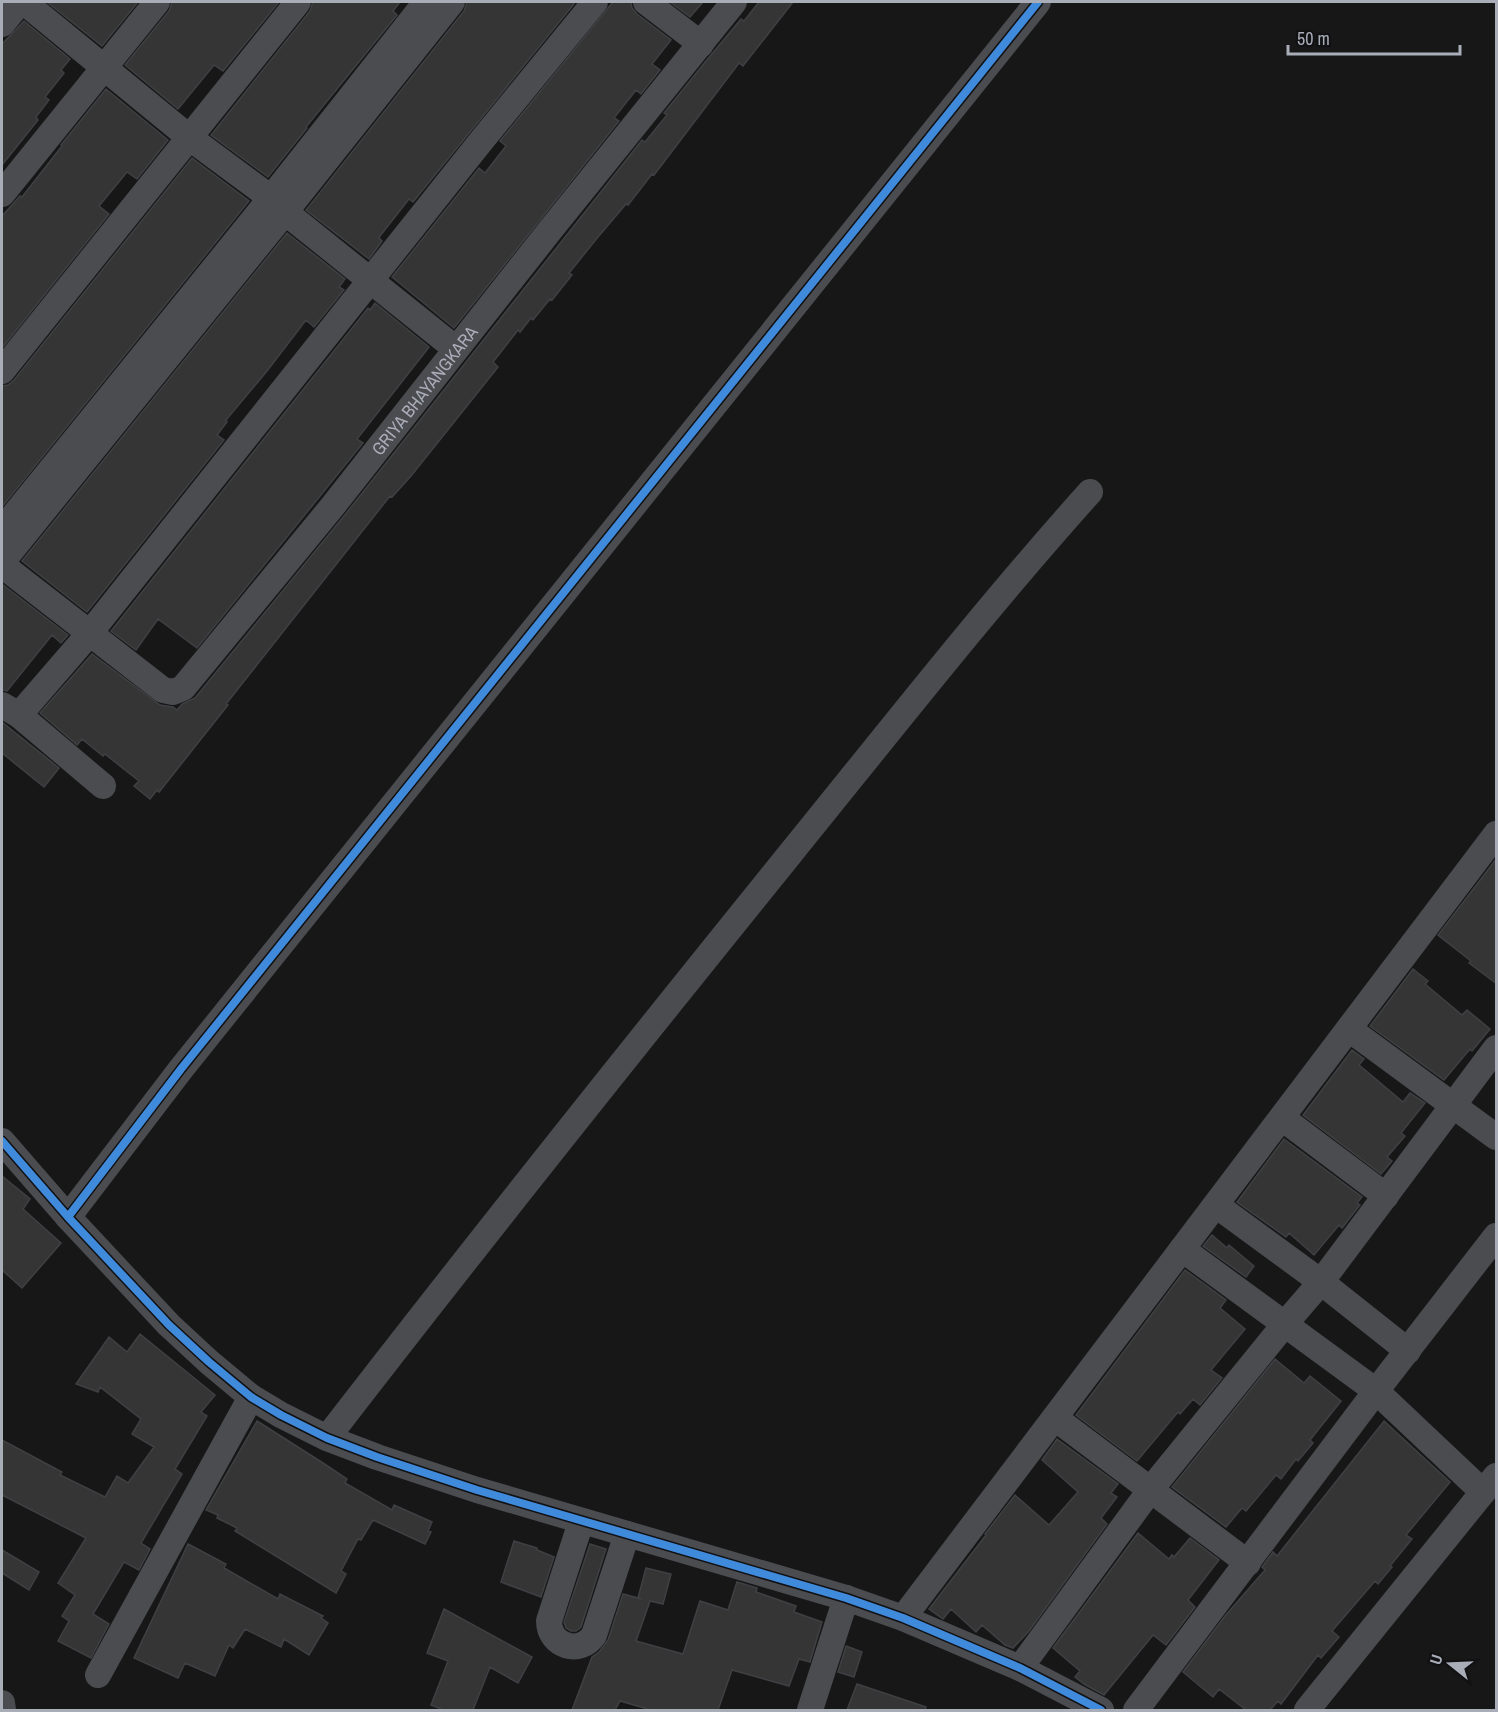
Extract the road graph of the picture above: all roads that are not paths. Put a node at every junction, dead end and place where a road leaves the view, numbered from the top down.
1 (22, 2) edge
2 (157, 2) edge
3 (298, 2) edge
4 (426, 2) edge
5 (452, 2) edge
6 (595, 2) edge
7 (646, 2) edge
8 (734, 2) edge
9 (1038, 2) edge
10 (2, 24) edge
11 (701, 44) junction
12 (104, 68) junction
13 (190, 138) junction
14 (2, 194) edge
15 (278, 206) junction
16 (370, 281) junction
17 (456, 349) junction
18 (2, 370) edge
19 (1090, 492) dead end
20 (2, 530) edge
21 (2, 564) edge
22 (89, 634) junction
23 (10, 710) edge
24 (103, 786) dead end
25 (1492, 849) edge
26 (1349, 1029) junction
27 (1497, 1048) edge
28 (1454, 1106) junction
29 (1282, 1118) junction
30 (1497, 1137) edge
31 (2, 1141) edge
32 (1386, 1196) junction
33 (1216, 1205) junction
34 (68, 1217) junction
35 (1497, 1236) edge
36 (1182, 1249) junction
37 (1321, 1282) junction
38 (1284, 1325) junction
39 (1408, 1351) junction
40 (1376, 1391) junction
41 (251, 1397) junction
42 (1055, 1418) junction
43 (327, 1438) junction
44 (1490, 1484) edge
45 (1151, 1489) junction
46 (581, 1522) junction
47 (627, 1534) junction
48 (1248, 1563) junction
49 (846, 1598) junction
50 (903, 1618) junction
51 (1020, 1668) junction
52 (98, 1675) dead end
53 (2, 1703) edge
54 (1144, 1709) edge
55 (3, 1710) edge
56 (810, 1710) edge
57 (1101, 1710) edge
58 (1306, 1710) edge

1 - 10 street
1 - 12 street
2 - 12 street
3 - 13 street
4 - 15 street
5 - 15 street
6 - 16 street
7 - 11 street
8 - 11 street, GRIYA BHAYANGKARA
9 - 34 street
11 - 17 street, GRIYA BHAYANGKARA
12 - 13 street
12 - 14 street
13 - 15 street
13 - 18 street
15 - 16 street
15 - 20 street
15 - 21 street
16 - 17 street
16 - 22 street
17 - 22 street, GRIYA BHAYANGKARA
19 - 43 street
21 - 22 street, GRIYA BHAYANGKARA
22 - 23 street
23 - 24 street
25 - 26 street
26 - 28 street
26 - 29 street
27 - 28 street
28 - 30 street
28 - 32 street
29 - 32 street
29 - 33 street
31 - 34 street
32 - 37 street
33 - 36 street
33 - 37 street
34 - 41 street
35 - 39 street
36 - 38 street
36 - 42 street
37 - 38 street
37 - 39 street
38 - 40 street
38 - 45 street
39 - 40 street
40 - 44 street
40 - 48 street
41 - 43 street
41 - 52 street
42 - 45 street
42 - 50 street
43 - 46 street
44 - 58 street
45 - 48 street
45 - 51 street
46 - 47 street
46 - 47 street
47 - 49 street
48 - 54 street
49 - 50 street
49 - 56 street
50 - 51 street
51 - 57 street
53 - 55 street

